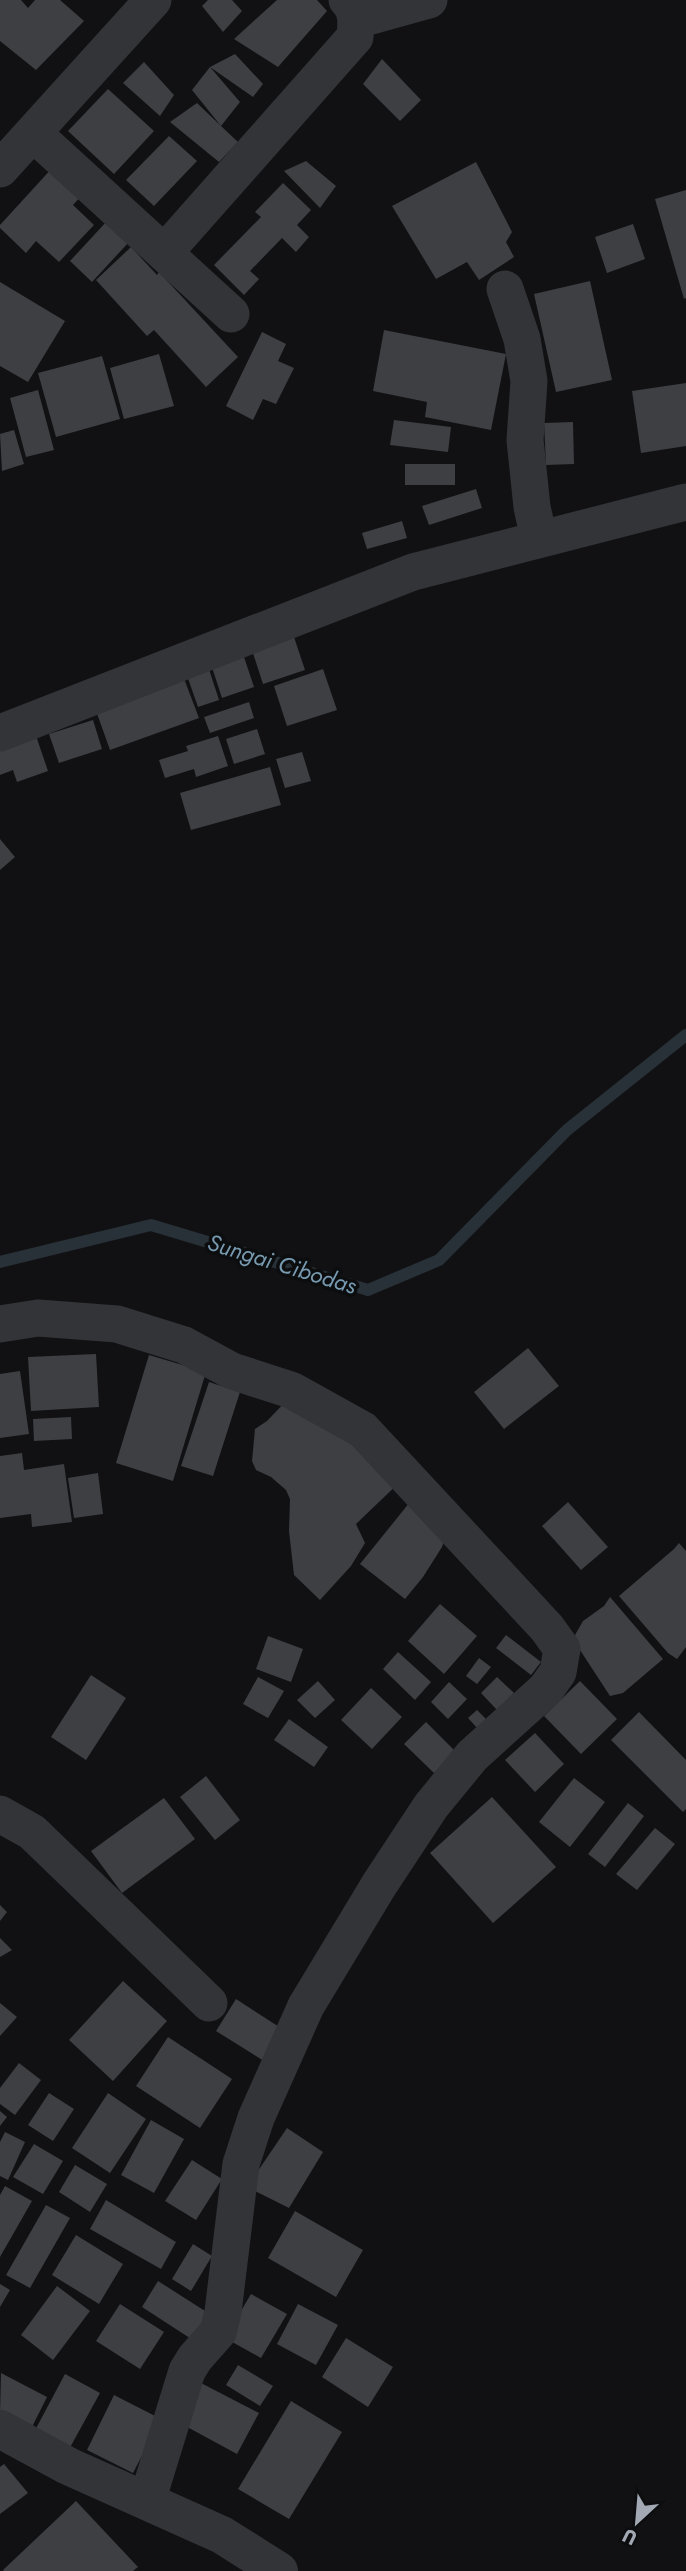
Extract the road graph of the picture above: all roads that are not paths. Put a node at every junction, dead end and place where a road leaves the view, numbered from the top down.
1 (153, 0) edge
2 (429, 0) edge
3 (352, 10) edge
4 (33, 133) junction
5 (0, 169) edge
6 (164, 253) junction
7 (505, 289) dead end
8 (231, 314) dead end
9 (686, 502) edge
10 (539, 539) junction
11 (0, 733) edge
12 (0, 1324) edge
13 (0, 1814) edge
14 (209, 2003) dead end
15 (0, 2429) edge
16 (147, 2501) junction
17 (279, 2571) edge

1 - 4 street
2 - 3 street
3 - 6 street
4 - 5 street
4 - 6 street
6 - 8 street
7 - 10 street
9 - 10 street
10 - 11 street
12 - 16 street
13 - 14 street
15 - 16 street
16 - 17 street

